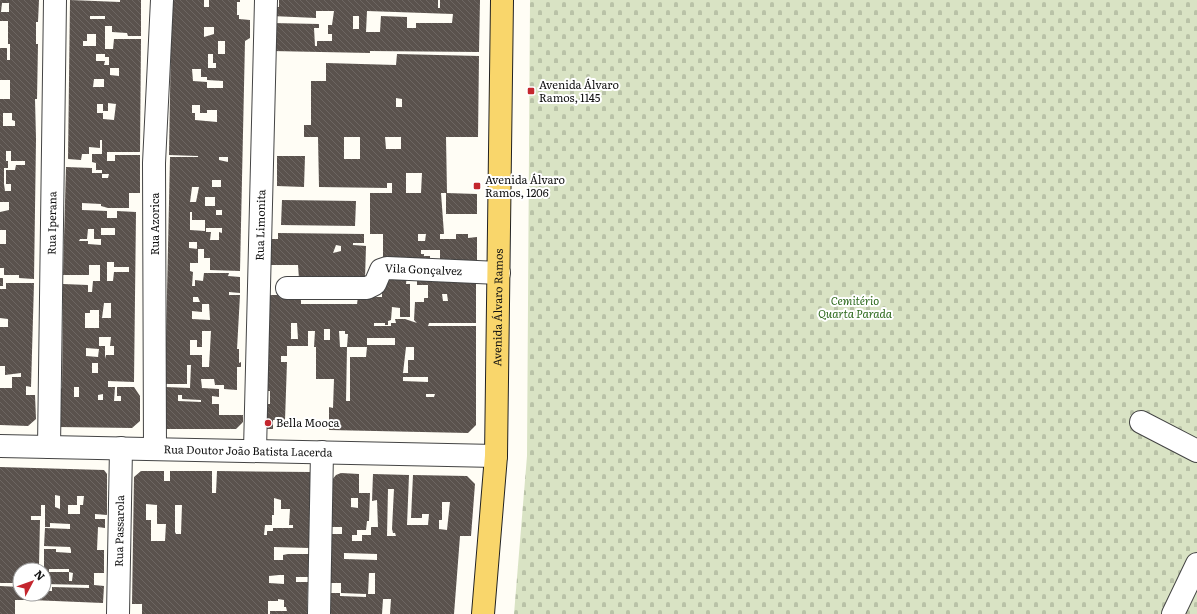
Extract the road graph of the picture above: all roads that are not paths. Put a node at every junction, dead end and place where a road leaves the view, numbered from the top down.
1 (55, 0) edge
2 (162, 0) edge
3 (266, 0) edge
4 (502, 0) edge
5 (499, 273) junction
6 (287, 288) dead end
7 (1141, 422) dead end
8 (0, 446) edge
9 (49, 446) junction
10 (121, 448) junction
11 (155, 448) junction
12 (255, 450) junction
13 (1197, 451) edge
14 (322, 452) junction
15 (496, 456) junction
16 (1197, 564) edge
17 (118, 614) edge
18 (319, 614) edge
19 (483, 614) edge
20 (1173, 614) edge

1 - 9 street, Rua Iperana
2 - 11 street, Rua Azorica
3 - 12 street, Rua Limonita
4 - 5 main road, Avenida Álvaro Ramos
5 - 6 street, Vila Gonçalvez
5 - 15 main road, Avenida Álvaro Ramos
7 - 13 street
8 - 9 street, Rua Doutor João Batista Lacerda
9 - 10 street, Rua Doutor João Batista Lacerda
10 - 11 street, Rua Doutor João Batista Lacerda
10 - 17 street, Rua Passarola
11 - 12 street, Rua Doutor João Batista Lacerda
12 - 14 street, Rua Doutor João Batista Lacerda
14 - 15 street, Rua Doutor João Batista Lacerda
14 - 18 street
15 - 19 main road, Avenida Álvaro Ramos
16 - 20 street

